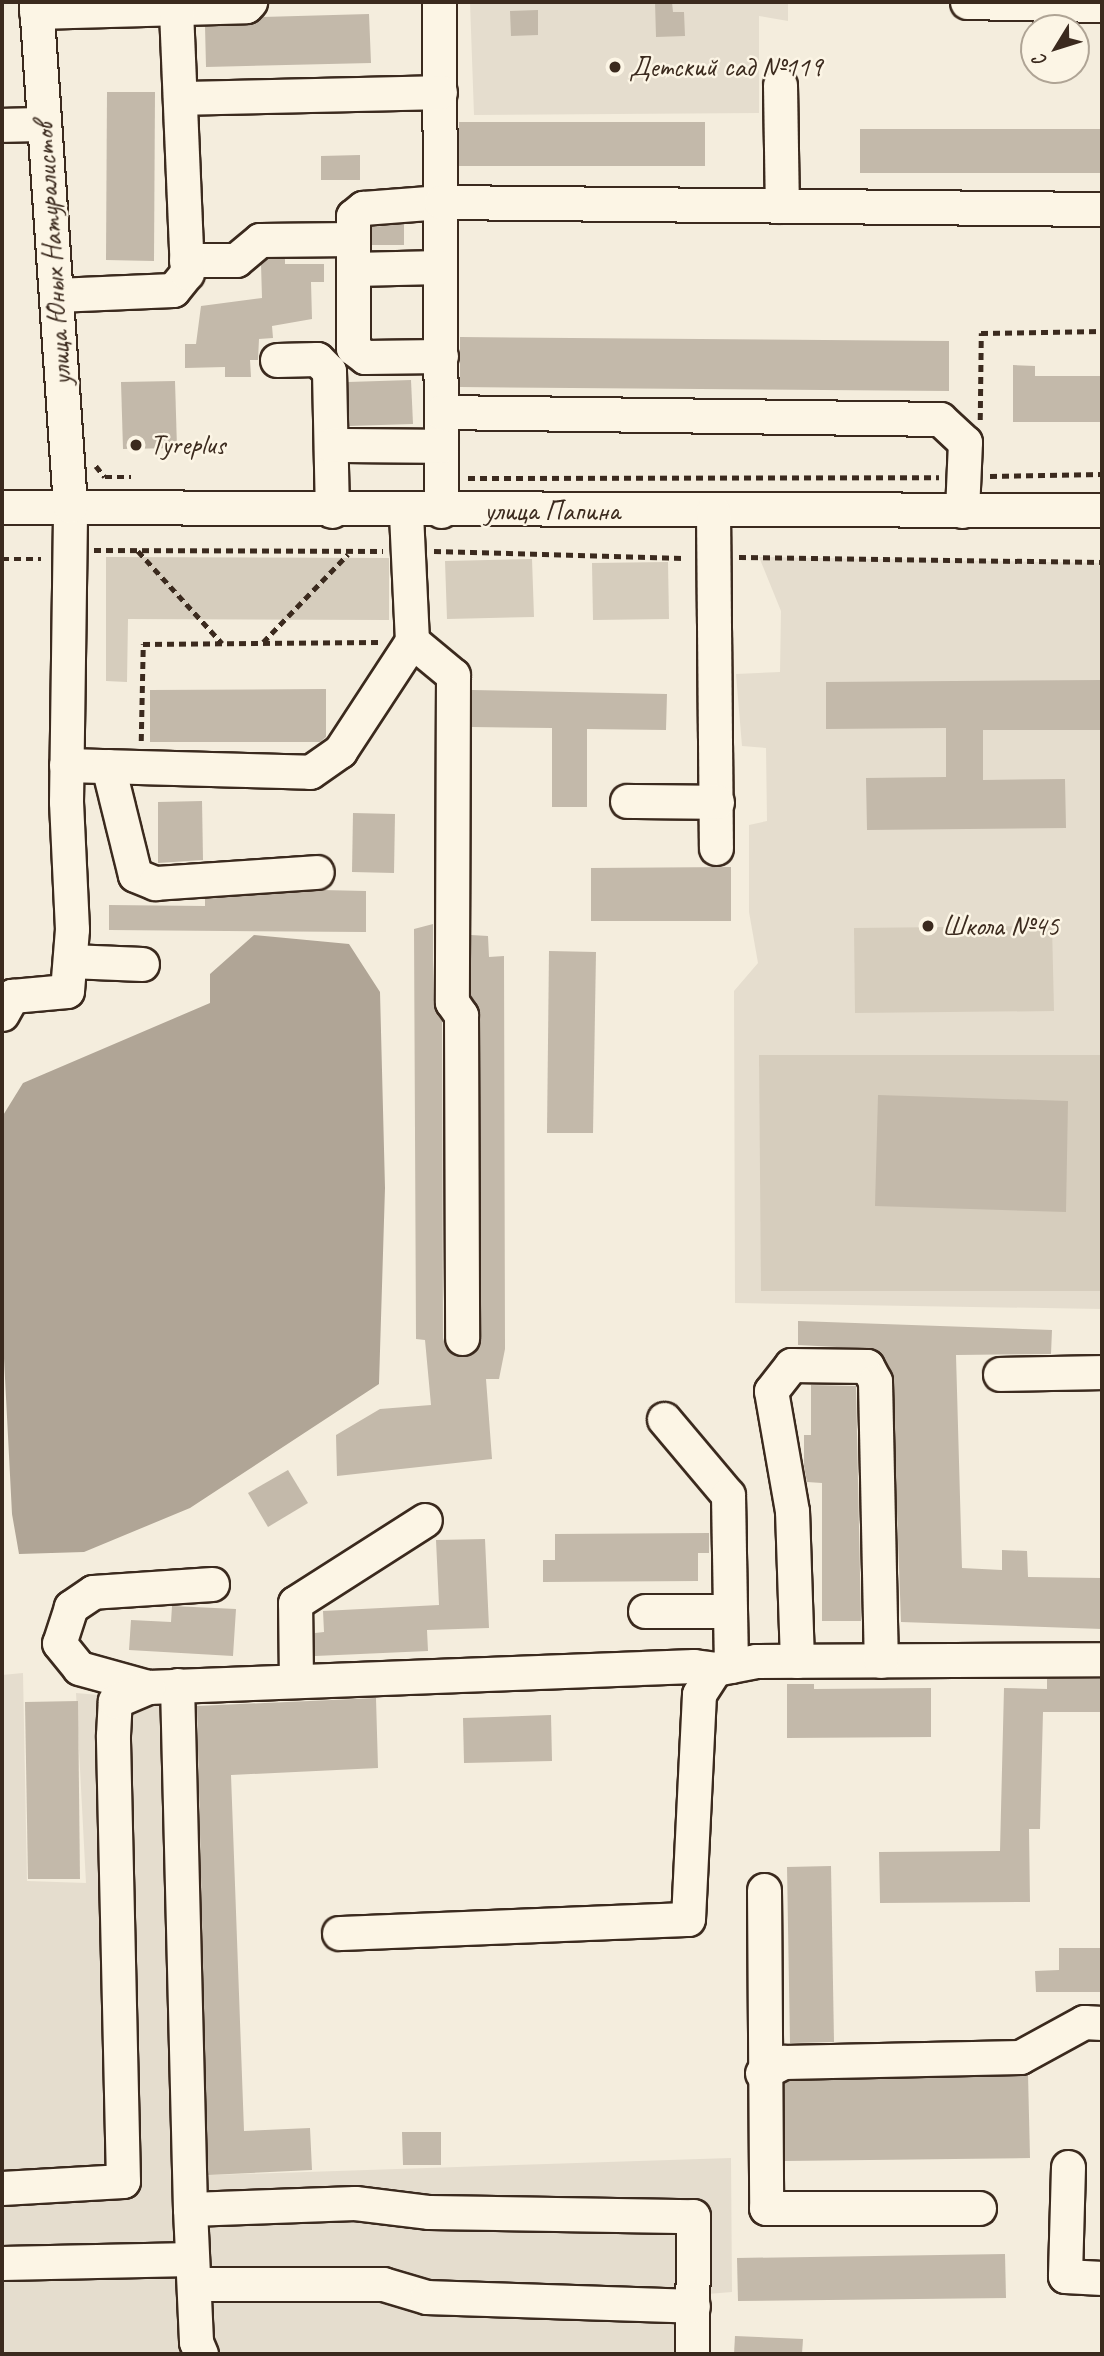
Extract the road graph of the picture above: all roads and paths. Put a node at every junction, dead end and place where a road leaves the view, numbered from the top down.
1 (250, 2) edge
2 (439, 2) edge
3 (967, 2) edge
4 (1102, 5) edge
5 (82, 6) edge
6 (36, 7) edge
7 (176, 8) junction
8 (780, 85) dead end
9 (440, 92) junction
10 (180, 98) junction
11 (44, 124) junction
12 (2, 125) edge
13 (441, 202) junction
14 (782, 206) junction
15 (1102, 209) edge
16 (353, 254) junction
17 (187, 260) junction
18 (440, 267) junction
19 (55, 295) junction
20 (1102, 331) edge
21 (441, 356) junction
22 (277, 360) dead end
23 (441, 412) junction
24 (980, 424) dead end
25 (331, 445) junction
26 (95, 455) dead end
27 (441, 462) junction
28 (1102, 474) edge
29 (145, 477) dead end
30 (964, 477) junction
31 (70, 506) junction
32 (2, 507) edge
33 (332, 510) junction
34 (1102, 510) edge
35 (441, 511) junction
36 (713, 511) junction
37 (962, 511) junction
38 (406, 512) junction
39 (94, 550) dead end
40 (407, 550) junction
41 (137, 551) junction
42 (348, 554) junction
43 (698, 558) junction
44 (2, 559) edge
45 (41, 559) dead end
46 (1102, 562) edge
47 (412, 641) junction
48 (222, 643) junction
49 (262, 643) junction
50 (66, 765) junction
51 (124, 766) junction
52 (627, 801) dead end
53 (717, 802) junction
54 (716, 848) dead end
55 (317, 872) dead end
56 (69, 961) junction
57 (142, 964) dead end
58 (2, 1014) edge
59 (462, 1338) dead end
60 (1102, 1373) edge
61 (1000, 1374) dead end
62 (664, 1419) dead end
63 (425, 1520) dead end
64 (212, 1584) dead end
65 (645, 1611) dead end
66 (730, 1611) junction
67 (1102, 1659) edge
68 (797, 1661) junction
69 (881, 1661) junction
70 (723, 1668) junction
71 (296, 1681) junction
72 (163, 1686) junction
73 (764, 1890) dead end
74 (339, 1933) dead end
75 (1102, 2023) edge
76 (762, 2073) junction
77 (1068, 2167) dead end
78 (2, 2188) edge
79 (979, 2208) dead end
80 (190, 2209) junction
81 (2, 2263) edge
82 (193, 2271) junction
83 (1102, 2278) edge
84 (693, 2306) junction
85 (201, 2354) edge
86 (692, 2354) edge

1 - 7 street
2 - 9 street
3 - 4 street
5 - 6 street
5 - 7 street
6 - 11 street, улица Юных Натуралистов
7 - 10 street
8 - 14 street
9 - 10 street
9 - 13 street
10 - 17 street
11 - 12 street
11 - 19 street, улица Юных Натуралистов
13 - 14 street
13 - 16 street
13 - 18 street
14 - 15 street
16 - 17 street
16 - 18 street
16 - 21 street
17 - 19 street
18 - 21 street
19 - 31 street, улица Юных Натуралистов
20 - 24 path
21 - 23 street
22 - 25 street
23 - 27 street
23 - 30 street
25 - 27 street
25 - 33 street
26 - 29 path
27 - 30 path
27 - 35 street
28 - 30 path
30 - 37 street
31 - 32 street, улица Папина
31 - 33 street, улица Папина
31 - 50 street, улица Юных Натуралистов
33 - 38 street, улица Папина
34 - 37 street, улица Папина
35 - 36 street, улица Папина
35 - 38 street, улица Папина
36 - 37 street, улица Папина
36 - 43 street
38 - 40 street
39 - 41 path
40 - 42 path
40 - 43 path
40 - 47 street
41 - 42 path
41 - 48 path
42 - 49 path
43 - 46 path
43 - 53 street
44 - 45 path
47 - 49 path
47 - 51 street
47 - 59 street
48 - 49 path
48 - 51 path
50 - 51 street
50 - 56 street, улица Юных Натуралистов
51 - 55 street
52 - 53 street
53 - 54 street
56 - 57 street
56 - 58 street, улица Юных Натуралистов
60 - 61 street
62 - 66 street
63 - 71 street
64 - 72 street
65 - 66 street
66 - 70 street
67 - 69 street
68 - 69 street
68 - 69 street
68 - 70 street
70 - 71 street
70 - 74 street
71 - 72 street
72 - 78 street
72 - 80 street
73 - 76 street
75 - 76 street
76 - 79 street
77 - 83 street
80 - 82 street
80 - 84 street
81 - 82 street
82 - 84 street
82 - 85 street
84 - 86 street

